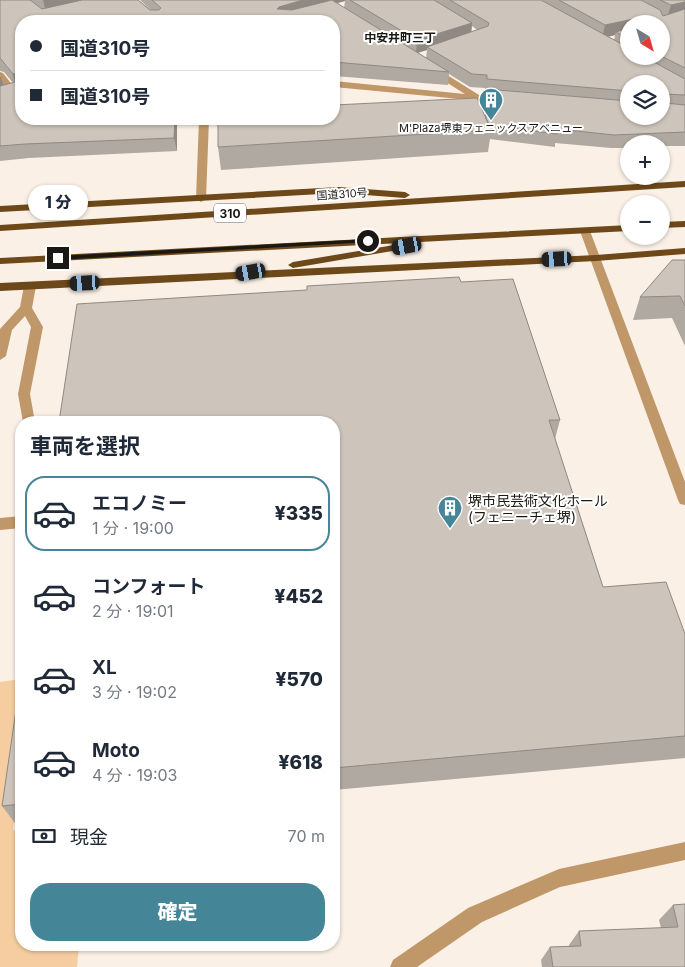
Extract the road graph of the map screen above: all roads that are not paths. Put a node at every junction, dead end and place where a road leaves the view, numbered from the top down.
1 (422, 64) edge
2 (0, 75) edge
3 (340, 85) edge
4 (15, 89) edge
5 (15, 93) edge
6 (4, 95) edge
7 (477, 98) junction
8 (515, 101) edge
9 (204, 125) edge
10 (685, 184) edge
11 (201, 198) junction
12 (461, 199) junction
13 (0, 209) edge
14 (685, 224) edge
15 (670, 225) edge
16 (0, 228) edge
17 (620, 229) edge
18 (585, 231) junction
19 (465, 236) junction
20 (685, 251) edge
21 (596, 258) junction
22 (0, 261) edge
23 (231, 276) junction
24 (30, 286) junction
25 (0, 287) edge
26 (26, 308) junction
27 (0, 356) edge
28 (27, 416) edge
29 (685, 500) edge
30 (15, 523) edge
31 (0, 524) edge
32 (685, 851) edge
33 (400, 967) edge

1 - 7 street
2 - 4 street
3 - 7 street
5 - 6 street
7 - 8 street
9 - 11 street
10 - 12 highway, 国道310号 / 310
11 - 12 highway
11 - 13 highway
12 - 16 highway, 国道310号 / 310
14 - 15 highway
17 - 18 highway
18 - 19 highway
18 - 21 street
19 - 22 highway
19 - 23 highway
20 - 21 highway
21 - 23 highway
21 - 29 street
23 - 24 highway
24 - 25 highway
24 - 26 street
26 - 27 street
26 - 28 street
30 - 31 street
32 - 33 street

